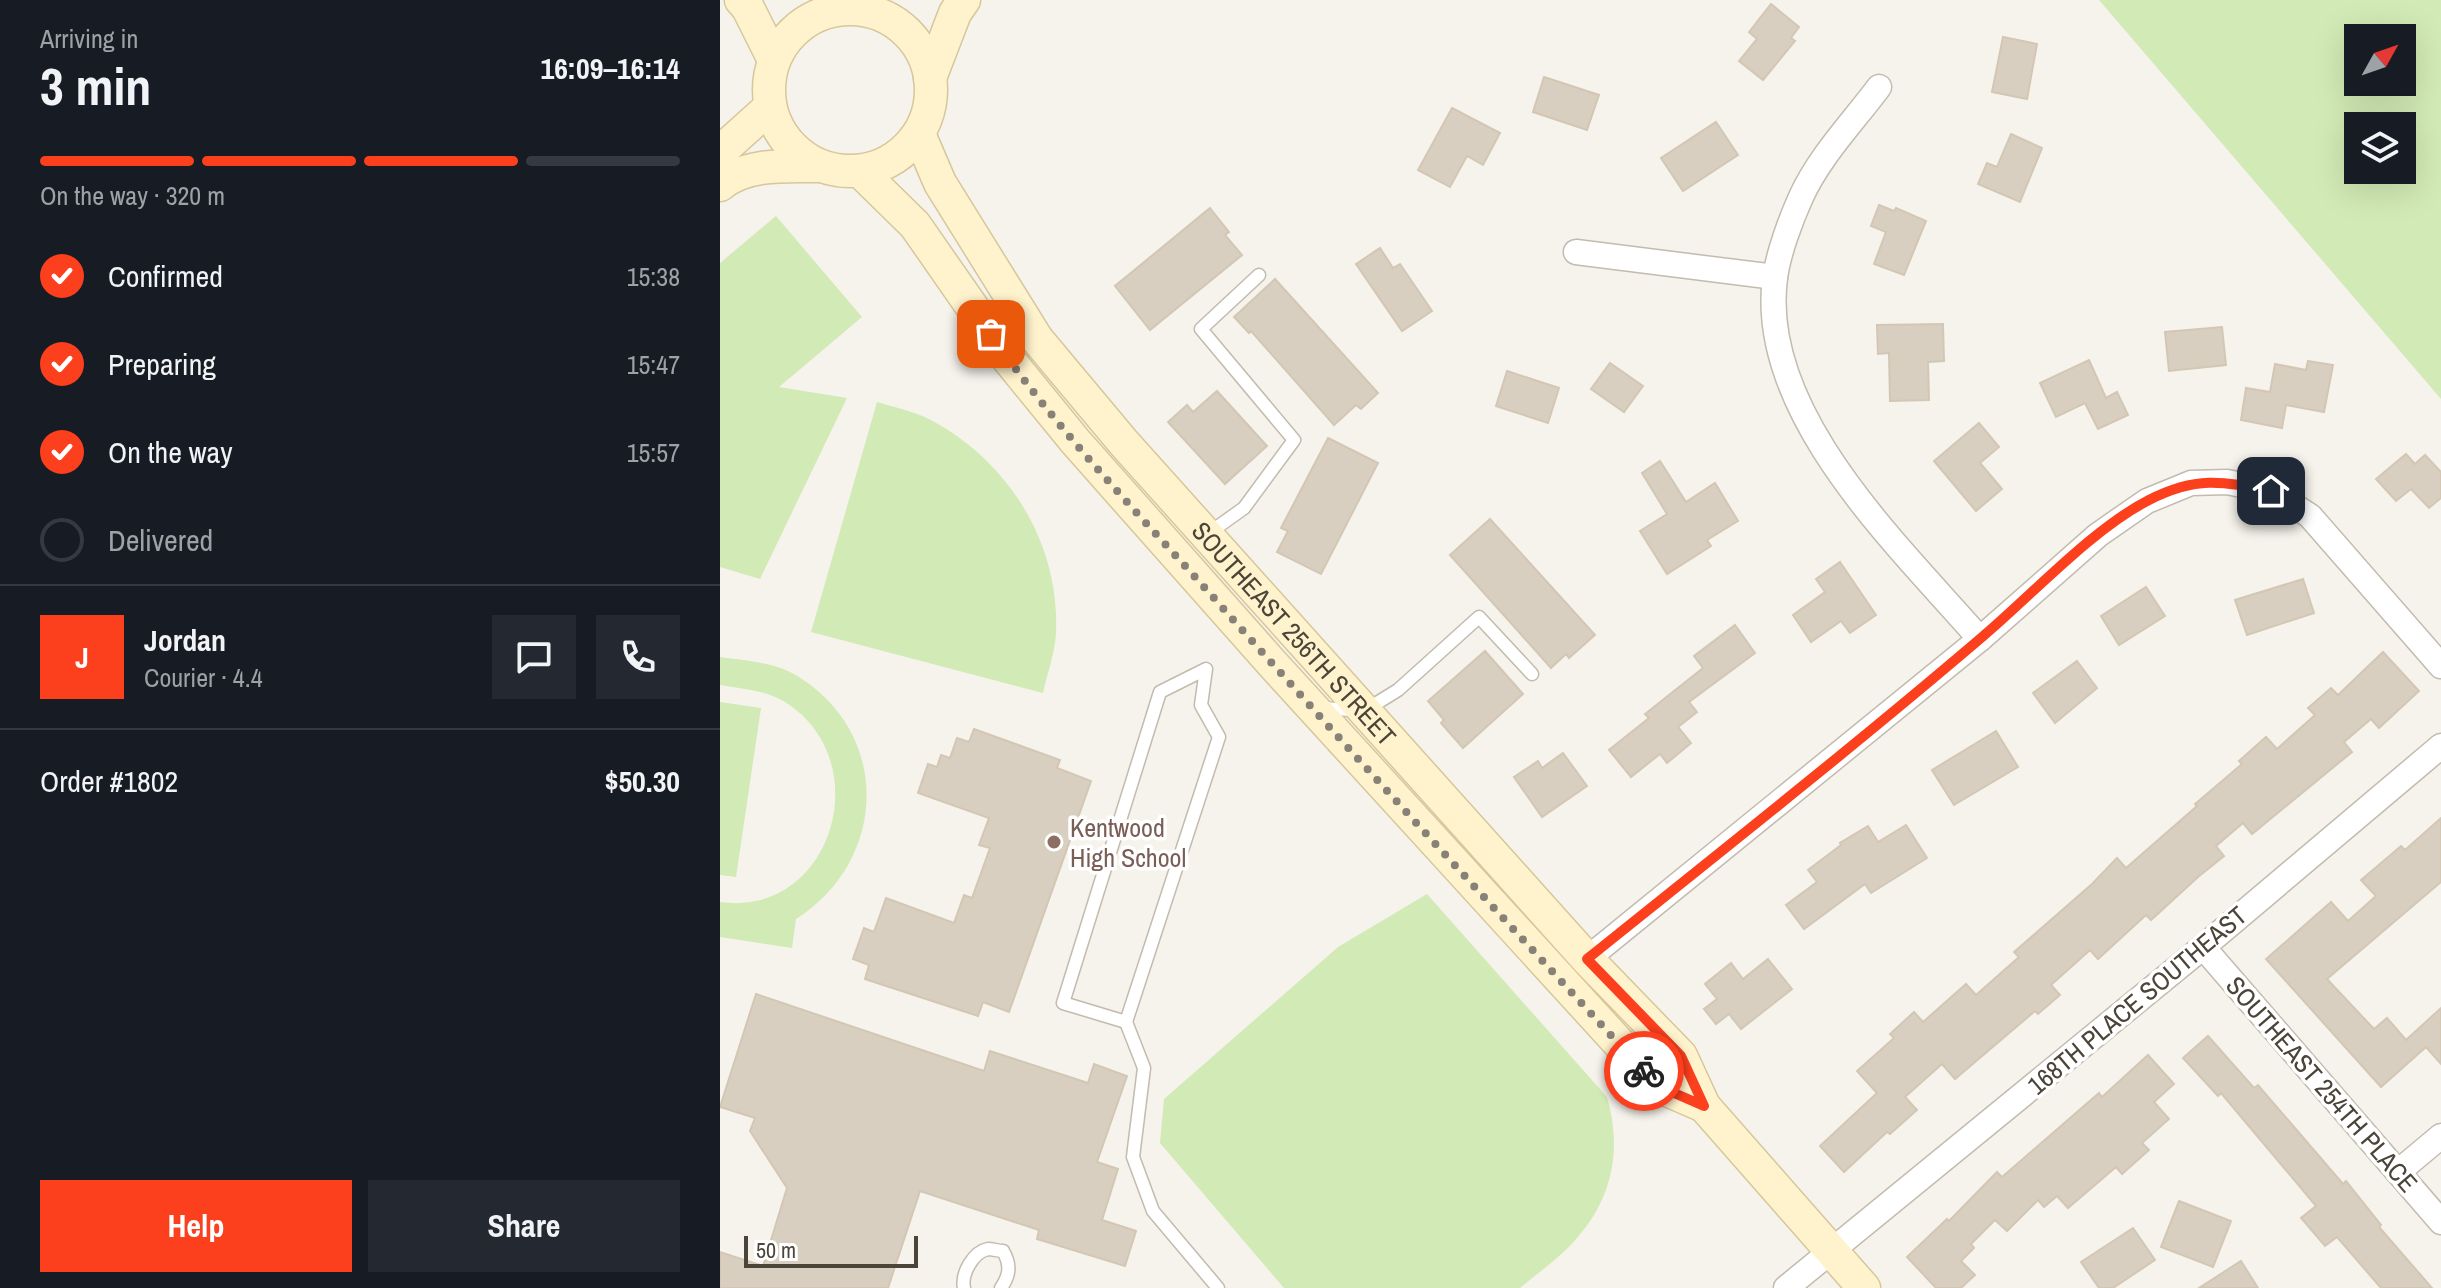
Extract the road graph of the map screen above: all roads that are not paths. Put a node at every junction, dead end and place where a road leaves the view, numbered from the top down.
1 (741, 0) edge
2 (964, 0) edge
3 (824, 5) edge
4 (897, 8) edge
5 (774, 60) junction
6 (930, 78) junction
7 (1879, 87) dead end
8 (770, 107) junction
9 (919, 134) junction
10 (720, 152) edge
11 (819, 166) junction
12 (861, 172) junction
13 (720, 185) edge
14 (1576, 252) dead end
15 (1259, 275) dead end
16 (1775, 277) junction
17 (1154, 531) junction
18 (1206, 535) junction
19 (1980, 639) junction
20 (2441, 666) edge
21 (1532, 674) dead end
22 (1308, 703) junction
23 (1364, 711) junction
24 (2441, 746) edge
25 (2203, 947) junction
26 (1587, 959) junction
27 (1126, 1022) junction
28 (1704, 1106) junction
29 (2441, 1136) edge
30 (2398, 1172) junction
31 (2441, 1222) edge
32 (1830, 1250) junction
33 (964, 1288) edge
34 (1001, 1288) edge
35 (1218, 1288) edge
36 (1786, 1288) edge
37 (1864, 1288) edge

1 - 5 main road
2 - 6 main road
3 - 4 main road
3 - 5 main road
4 - 6 main road
5 - 8 main road
6 - 9 main road
7 - 16 street
8 - 10 main road
8 - 11 main road
9 - 12 main road
9 - 18 main road, SOUTHEAST 256TH STREET
11 - 12 main road
11 - 13 main road
12 - 17 main road, SOUTHEAST 256TH STREET
14 - 16 street
15 - 18 lane
16 - 19 street
17 - 18 main road
17 - 22 main road, SOUTHEAST 256TH STREET
18 - 23 main road, SOUTHEAST 256TH STREET
19 - 20 street
19 - 26 street
21 - 23 lane
22 - 23 lane
22 - 28 main road, SOUTHEAST 256TH STREET
23 - 26 main road, SOUTHEAST 256TH STREET
24 - 25 street, 168TH PLACE SOUTHEAST
25 - 30 street, SOUTHEAST 254TH PLACE
25 - 32 street, 168TH PLACE SOUTHEAST
26 - 28 main road, SOUTHEAST 256TH STREET
27 - 27 lane
27 - 35 lane
28 - 32 main road, SOUTHEAST 256TH STREET
29 - 30 street
30 - 31 street, SOUTHEAST 254TH PLACE
32 - 36 street, 168TH PLACE SOUTHEAST
32 - 37 main road, SOUTHEAST 256TH STREET
33 - 34 lane

